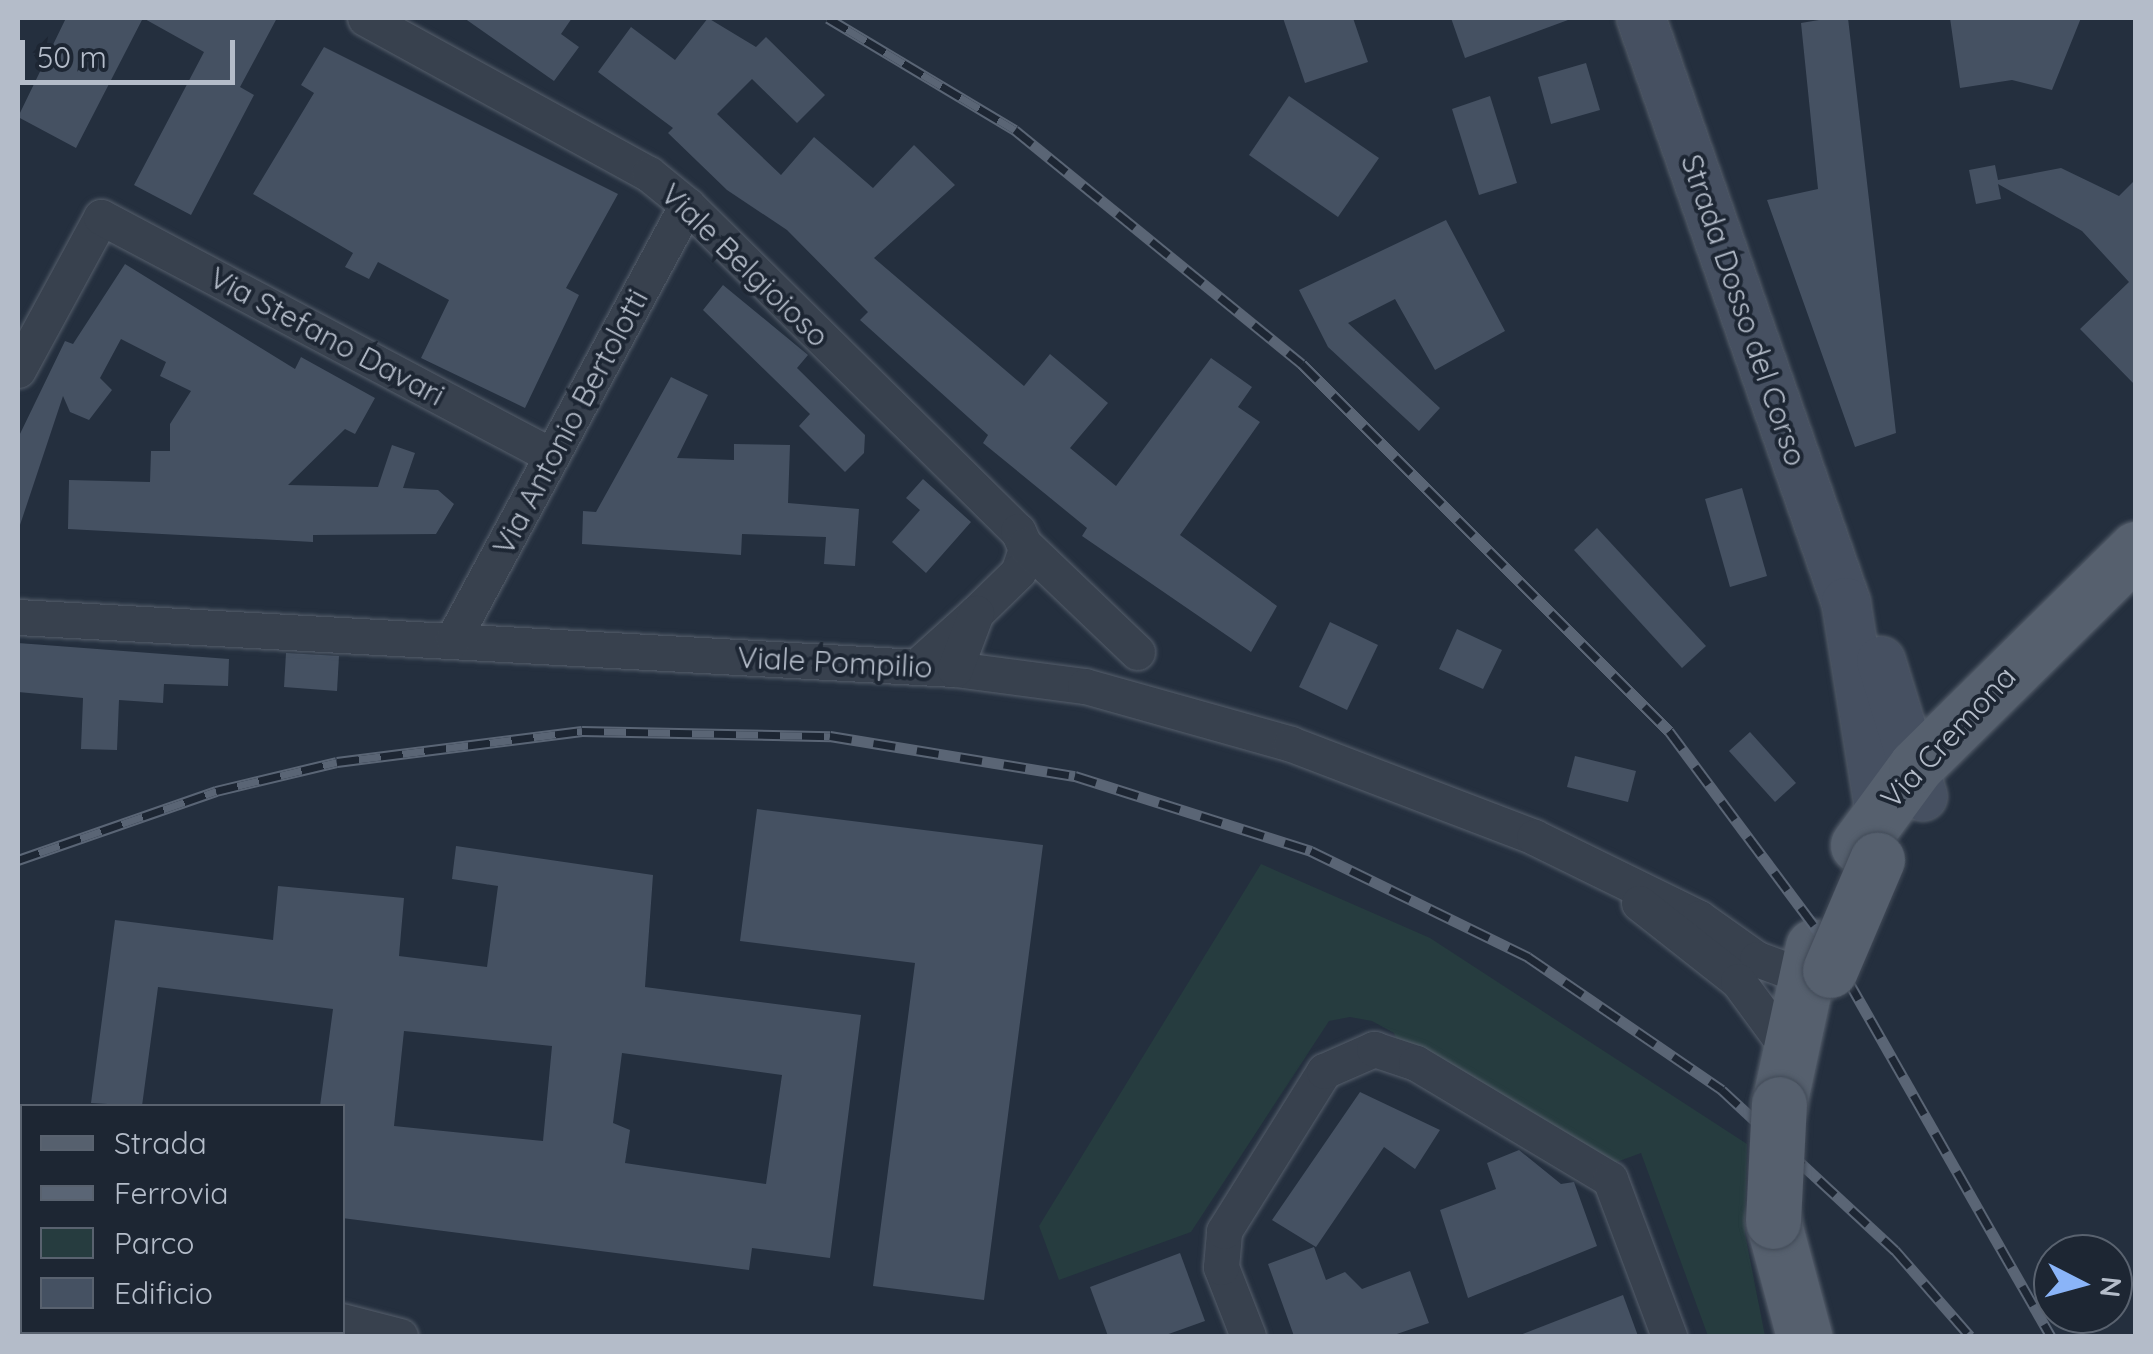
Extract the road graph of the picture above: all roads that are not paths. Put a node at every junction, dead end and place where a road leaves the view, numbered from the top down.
1 (365, 18) edge
2 (1641, 18) edge
3 (687, 205) junction
4 (18, 370) edge
5 (552, 456) junction
6 (2136, 549) edge
7 (1021, 558) junction
8 (2136, 573) edge
9 (976, 613) junction
10 (18, 617) edge
11 (452, 639) junction
12 (1137, 652) dead end
13 (916, 667) junction
14 (955, 670) junction
15 (1926, 776) junction
16 (1616, 882) junction
17 (1817, 969) junction
18 (1785, 1046) junction
19 (1791, 1112) junction
20 (345, 1322) edge
21 (1799, 1324) edge
22 (400, 1336) edge
23 (1248, 1336) edge
24 (1669, 1336) edge

1 - 3 street, Viale Belgioioso
2 - 15 main road, Strada Dosso del Corso
3 - 5 street, Via Antonio Bertolotti
3 - 7 street, Viale Belgioioso
4 - 5 street, Via Stefano Davari
5 - 11 street, Via Antonio Bertolotti
6 - 15 main road, Via Cremona
7 - 9 street
7 - 12 street, Viale Belgioioso
8 - 15 main road, Via Cremona
9 - 13 street
9 - 14 street
10 - 11 street, Viale Pompilio
11 - 13 street, Viale Pompilio
13 - 14 street, Viale Pompilio
14 - 16 street, Viale Pompilio
15 - 17 main road, Via Cremona, bridge
16 - 17 street, Viale Pompilio
16 - 18 street, Viale Pompilio
17 - 18 main road, Via Cremona
17 - 19 main road, Via Cremona
18 - 19 main road, Via Cremona
19 - 21 main road, Via Cremona
20 - 22 street
23 - 24 street

